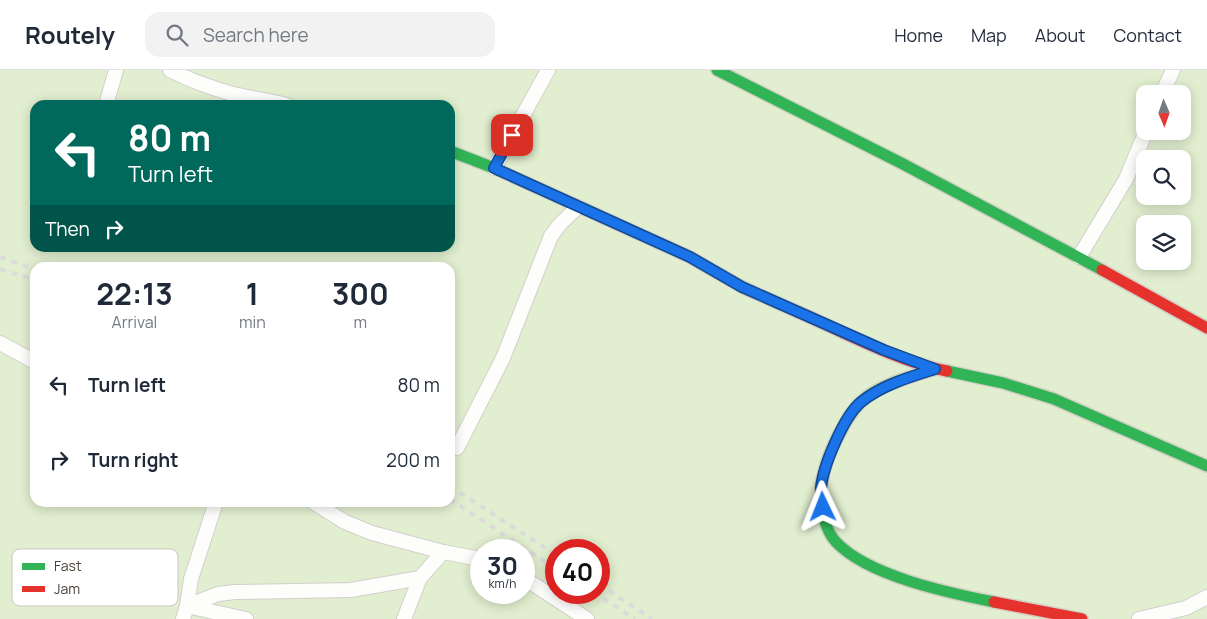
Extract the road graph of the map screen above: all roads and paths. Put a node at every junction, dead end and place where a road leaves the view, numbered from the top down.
1 (116, 70) edge
2 (170, 70) edge
3 (548, 70) edge
4 (717, 70) edge
5 (1173, 70) edge
6 (1166, 85) edge
7 (107, 100) edge
8 (268, 100) edge
9 (1142, 140) edge
10 (455, 153) edge
11 (494, 168) junction
12 (578, 207) junction
13 (1079, 257) junction
14 (1207, 328) edge
15 (0, 343) edge
16 (30, 359) edge
17 (935, 369) junction
18 (457, 448) dead end
19 (1207, 466) edge
20 (214, 507) edge
21 (322, 507) edge
22 (444, 552) junction
23 (470, 557) edge
24 (420, 578) junction
25 (535, 585) edge
26 (1207, 597) edge
27 (185, 612) edge
28 (246, 619) edge
29 (404, 619) edge
30 (587, 619) edge
31 (1082, 619) edge
32 (1139, 619) edge

1 - 7 street
2 - 8 street
3 - 11 street
4 - 13 street
5 - 6 street
9 - 13 street
10 - 11 street
11 - 12 street
12 - 17 street
12 - 18 street
13 - 14 street
15 - 16 street
17 - 19 street
17 - 31 street
20 - 27 street
21 - 22 street
22 - 23 street
22 - 24 street
24 - 27 street
24 - 29 street
25 - 30 street
26 - 32 street
27 - 28 street

